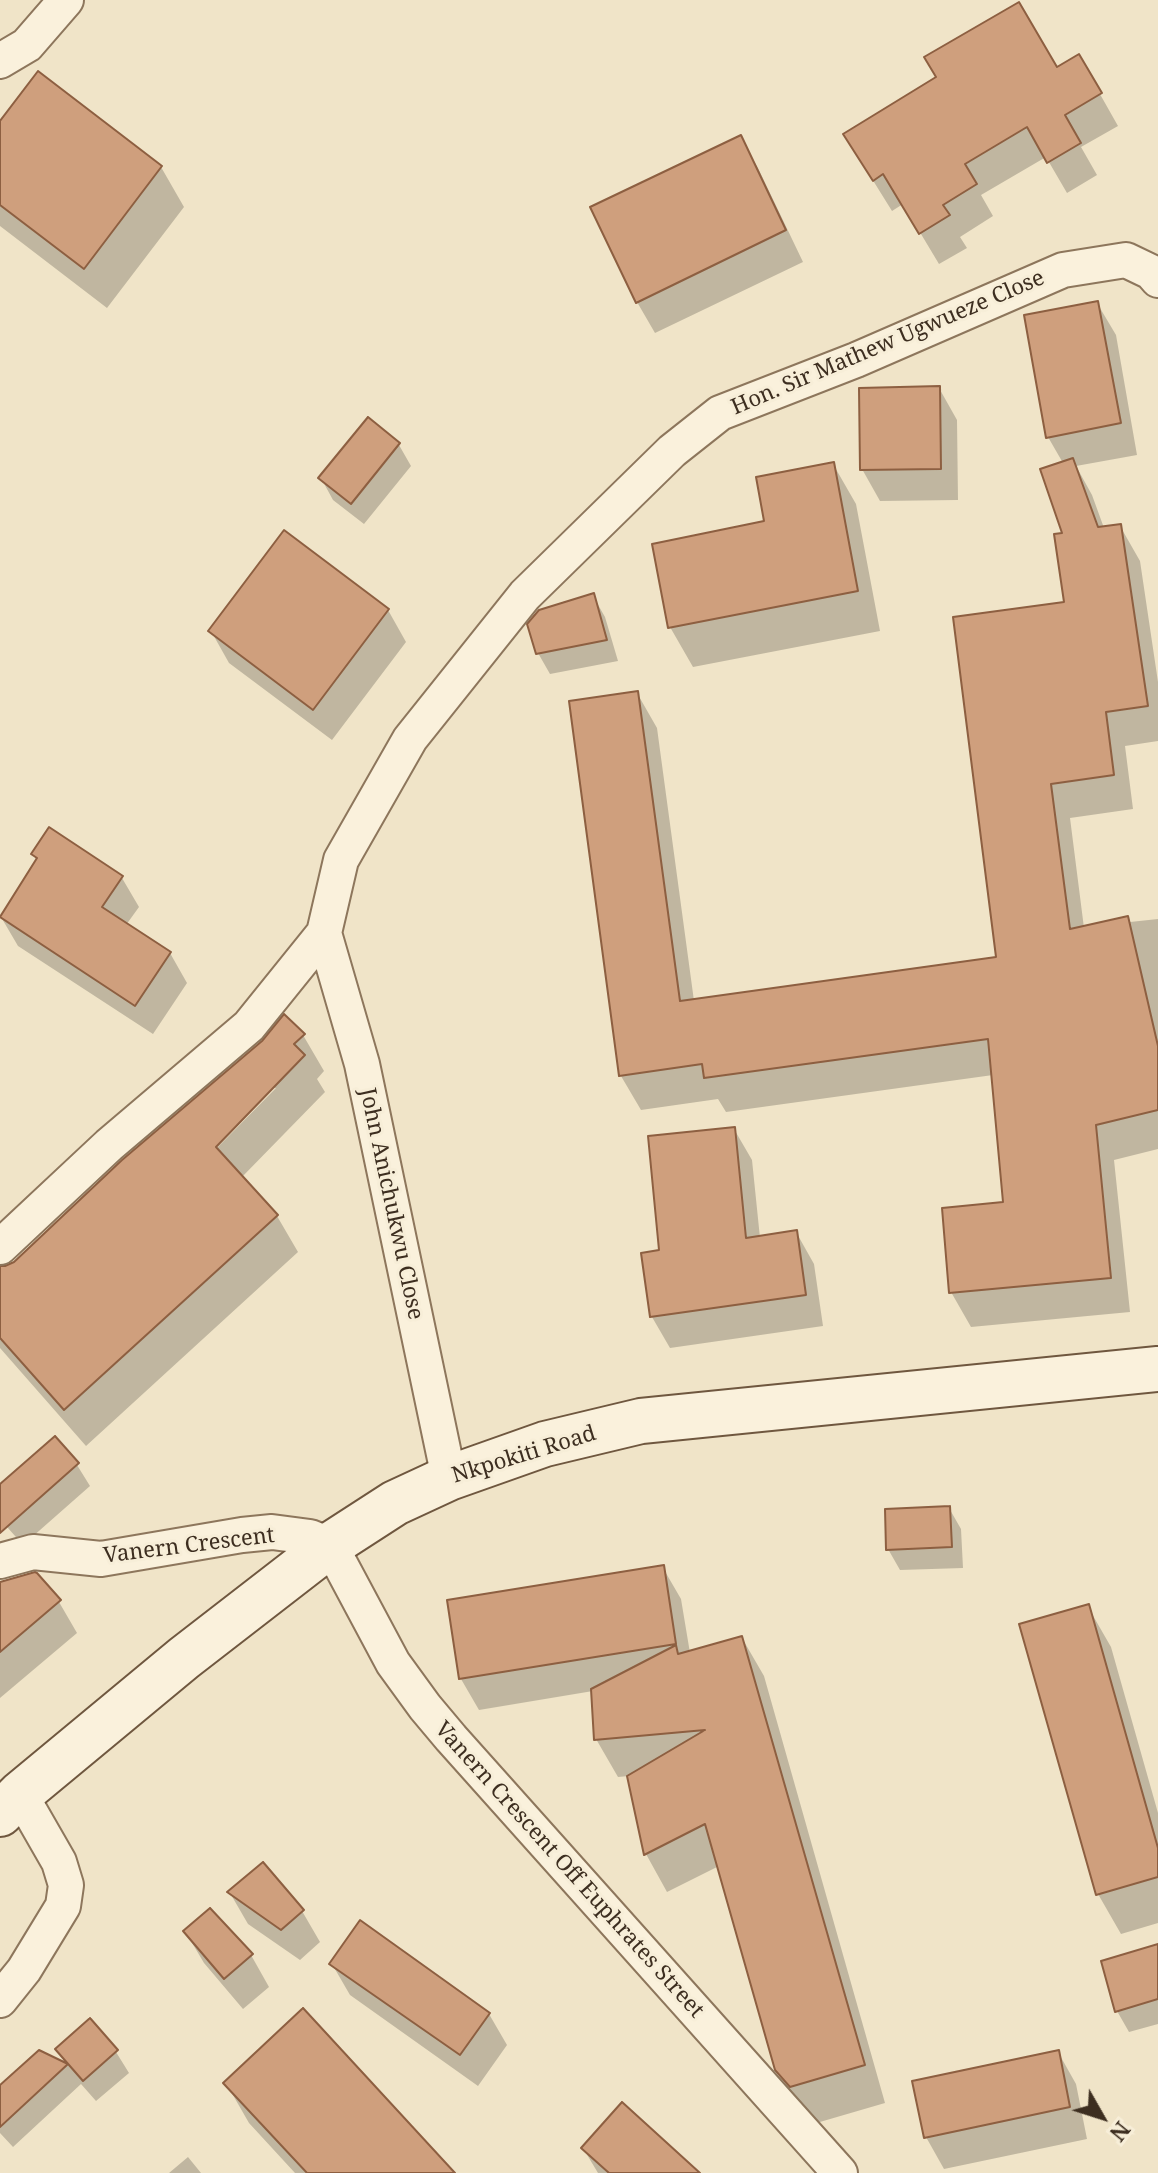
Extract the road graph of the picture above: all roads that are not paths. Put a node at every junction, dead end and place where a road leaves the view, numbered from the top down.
1 (66, 0) edge
2 (0, 61) edge
3 (1158, 280) edge
4 (324, 933) junction
5 (0, 1247) edge
6 (1158, 1369) edge
7 (449, 1478) junction
8 (330, 1545) junction
9 (0, 1561) edge
10 (10, 1804) edge
11 (0, 2000) edge
12 (840, 2173) edge

1 - 2 street
3 - 4 street, Hon. Sir Mathew Ugwueze Close
4 - 5 street, Hon. Sir Mathew Ugwueze Close
4 - 7 street, John Anichukwu Close
6 - 7 main road, Nkpokiti Road
7 - 8 main road, Nkpokiti Road
8 - 9 street, Vanern Crescent
8 - 10 main road, Nkpokiti Road
8 - 12 street, Vanern Crescent Off Euphrates Street
10 - 11 street

